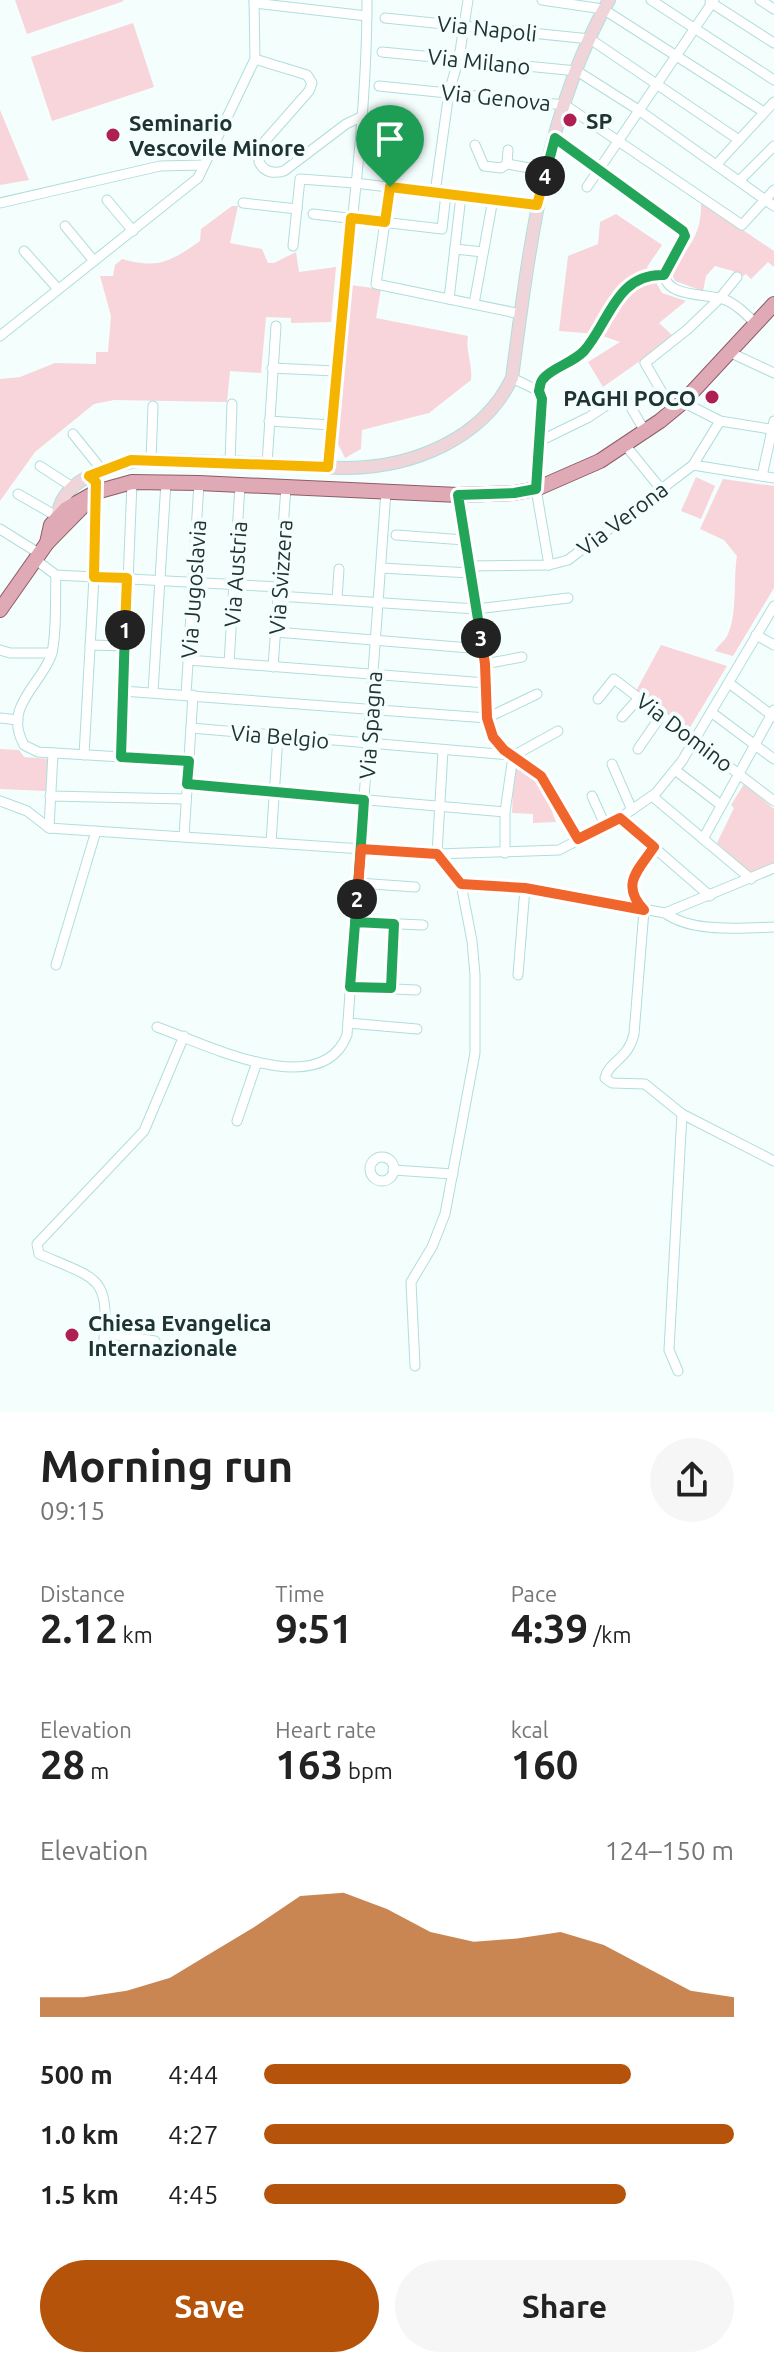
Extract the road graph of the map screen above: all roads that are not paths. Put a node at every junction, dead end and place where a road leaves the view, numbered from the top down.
1 (367, 0) edge
2 (468, 0) edge
3 (542, 0) edge
4 (651, 0) edge
5 (760, 0) edge
6 (254, 1) edge
7 (711, 1) edge
8 (606, 4) edge
9 (774, 9) edge
10 (367, 16) junction
11 (385, 18) dead end
12 (464, 25) junction
13 (694, 30) junction
14 (590, 39) junction
15 (774, 43) edge
16 (382, 52) dead end
17 (677, 56) junction
18 (459, 58) junction
19 (255, 59) junction
20 (577, 71) junction
21 (774, 80) edge
22 (657, 85) junction
23 (379, 86) dead end
24 (449, 92) junction
25 (774, 102) edge
26 (565, 105) junction
27 (640, 111) junction
28 (764, 112) junction
29 (363, 116) junction
30 (555, 138) junction
31 (739, 140) junction
32 (619, 142) junction
33 (475, 145) dead end
34 (774, 146) edge
35 (508, 150) dead end
36 (507, 164) junction
37 (204, 165) junction
38 (716, 165) junction
39 (599, 170) junction
40 (546, 171) junction
41 (739, 181) junction
42 (355, 183) junction
43 (390, 187) junction
44 (587, 187) dead end
45 (774, 190) edge
46 (441, 193) junction
47 (461, 196) junction
48 (493, 199) junction
49 (764, 199) junction
50 (107, 200) dead end
51 (0, 203) edge
52 (243, 203) dead end
53 (537, 205) junction
54 (774, 206) edge
55 (297, 209) junction
56 (313, 214) dead end
57 (351, 218) junction
58 (385, 222) junction
59 (65, 226) dead end
60 (133, 231) junction
61 (293, 246) dead end
62 (455, 249) junction
63 (24, 251) dead end
64 (483, 252) junction
65 (94, 261) junction
66 (664, 275) junction
67 (737, 277) dead end
68 (58, 289) junction
69 (720, 298) junction
70 (449, 299) junction
71 (474, 304) junction
72 (774, 304) edge
73 (521, 314) junction
74 (755, 323) junction
75 (276, 326) dead end
76 (0, 336) edge
77 (729, 352) junction
78 (272, 368) junction
79 (335, 371) junction
80 (774, 373) edge
81 (512, 378) junction
82 (539, 391) junction
83 (232, 404) dead end
84 (153, 406) dead end
85 (678, 407) junction
86 (269, 421) junction
87 (720, 421) junction
88 (331, 425) junction
89 (772, 425) edge
90 (646, 433) junction
91 (73, 434) dead end
92 (538, 442) junction
93 (626, 446) junction
94 (151, 460) junction
95 (230, 463) junction
96 (267, 464) junction
97 (693, 465) junction
98 (40, 466) dead end
99 (331, 467) junction
100 (102, 470) junction
101 (89, 476) junction
102 (762, 476) junction
103 (774, 478) edge
104 (132, 482) junction
105 (166, 482) junction
106 (199, 483) junction
107 (240, 485) junction
108 (286, 487) junction
109 (74, 488) junction
110 (536, 489) junction
111 (661, 489) junction
112 (386, 491) junction
113 (96, 492) junction
114 (18, 494) dead end
115 (458, 495) junction
116 (63, 520) junction
117 (0, 529) edge
118 (396, 535) dead end
119 (465, 540) junction
120 (41, 552) junction
121 (549, 565) junction
122 (381, 568) junction
123 (339, 569) dead end
124 (470, 569) junction
125 (56, 575) junction
126 (94, 577) junction
127 (127, 578) junction
128 (161, 580) junction
129 (194, 582) junction
130 (235, 584) junction
131 (278, 591) junction
132 (568, 598) dead end
133 (337, 599) junction
134 (378, 603) junction
135 (774, 606) edge
136 (476, 609) junction
137 (0, 610) edge
138 (276, 632) junction
139 (756, 635) junction
140 (376, 639) junction
141 (90, 645) junction
142 (774, 645) edge
143 (125, 646) junction
144 (482, 649) junction
145 (0, 650) edge
146 (52, 653) junction
147 (522, 657) dead end
148 (188, 660) junction
149 (229, 663) junction
150 (485, 664) junction
151 (273, 667) junction
152 (373, 674) junction
153 (486, 683) junction
154 (729, 683) junction
155 (123, 691) junction
156 (153, 692) junction
157 (537, 694) dead end
158 (189, 695) junction
159 (639, 698) junction
160 (598, 699) dead end
161 (371, 708) junction
162 (711, 712) junction
163 (662, 714) junction
164 (773, 714) edge
165 (622, 717) dead end
166 (0, 718) edge
167 (487, 718) junction
168 (18, 720) junction
169 (191, 728) junction
170 (558, 731) dead end
171 (278, 736) junction
172 (695, 739) junction
173 (368, 743) junction
174 (754, 744) junction
175 (638, 749) dead end
176 (443, 750) junction
177 (53, 753) junction
178 (84, 755) junction
179 (513, 756) junction
180 (121, 757) junction
181 (774, 759) edge
182 (189, 761) junction
183 (612, 764) dead end
184 (675, 770) junction
185 (738, 772) junction
186 (187, 784) junction
187 (274, 792) junction
188 (50, 796) junction
189 (592, 796) dead end
190 (652, 796) junction
191 (186, 799) junction
192 (364, 800) junction
193 (0, 801) edge
194 (774, 801) edge
195 (721, 805) junction
196 (439, 806) junction
197 (632, 810) junction
198 (505, 812) junction
199 (620, 818) junction
200 (605, 825) junction
201 (49, 828) junction
202 (96, 831) junction
203 (184, 837) junction
204 (578, 839) junction
205 (703, 839) junction
206 (271, 843) junction
207 (654, 847) junction
208 (361, 849) junction
209 (505, 853) junction
210 (437, 854) junction
211 (774, 868) edge
212 (751, 879) junction
213 (358, 883) junction
214 (461, 884) junction
215 (415, 887) dead end
216 (525, 888) junction
217 (710, 896) junction
218 (644, 910) junction
219 (665, 913) junction
220 (355, 922) junction
221 (394, 924) junction
222 (423, 925) dead end
223 (774, 927) edge
224 (56, 965) dead end
225 (518, 975) dead end
226 (350, 987) junction
227 (391, 988) junction
228 (416, 990) dead end
229 (348, 1023) junction
230 (157, 1027) dead end
231 (417, 1029) dead end
232 (184, 1036) junction
233 (257, 1062) junction
234 (682, 1114) junction
235 (237, 1121) dead end
236 (774, 1161) edge
237 (393, 1170) dead end
238 (453, 1174) junction
239 (104, 1333) junction
240 (155, 1341) dead end
241 (103, 1350) dead end
242 (415, 1366) dead end
243 (678, 1371) dead end

1 - 10 street
2 - 12 street
3 - 8 street
4 - 13 street
5 - 9 street
6 - 10 street
6 - 19 street
7 - 13 street
7 - 15 street
8 - 14 street
8 - 17 street
10 - 29 street
11 - 12 street, Via Napoli
12 - 14 street, Via Napoli
12 - 18 street
13 - 17 street
13 - 21 street
14 - 20 street
14 - 22 street
16 - 18 street, Via Milano
17 - 22 street
17 - 28 street
18 - 20 street, Via Milano
18 - 24 street
19 - 29 street
19 - 37 street
20 - 26 street
20 - 27 street
22 - 27 street
22 - 31 street
23 - 24 street, Via Genova
24 - 26 street, Via Genova
24 - 46 street
25 - 28 street
26 - 30 street
26 - 32 street
27 - 32 street
27 - 38 street
28 - 31 street
29 - 42 street
30 - 39 street
30 - 40 street
31 - 38 street
32 - 39 street
32 - 49 street
33 - 36 street
34 - 41 street
35 - 36 street
36 - 40 street
37 - 51 street
37 - 60 street
38 - 41 street
39 - 44 street
39 - 66 street
40 - 53 street
41 - 49 street
42 - 43 street
42 - 55 street
42 - 57 street
43 - 46 street
43 - 58 street
45 - 49 street
46 - 47 street
46 - 58 street
47 - 48 street
47 - 62 street
48 - 53 street
48 - 64 street
49 - 54 street
50 - 60 street
52 - 55 street
53 - 73 street
55 - 61 street
56 - 57 street
57 - 58 street
57 - 79 street
58 - 70 street
59 - 65 street
60 - 65 street
62 - 64 street
62 - 70 street
63 - 68 street
64 - 71 street
65 - 68 street
66 - 69 street
66 - 82 street
67 - 69 street
68 - 76 street
69 - 74 street
69 - 85 street
70 - 71 street
71 - 73 street
72 - 74 main road
73 - 81 street
74 - 77 main road
75 - 78 street
77 - 80 street
77 - 85 main road
78 - 79 street
78 - 86 street
79 - 88 street
81 - 82 street
81 - 99 street
82 - 92 street, Via Verona
83 - 95 street
84 - 94 street
85 - 87 street
85 - 90 main road
86 - 88 street
86 - 96 street
87 - 89 street
87 - 97 street
88 - 99 street
89 - 102 street
90 - 92 street
90 - 93 main road
91 - 100 street
92 - 110 street, Via Verona
93 - 110 main road
93 - 111 street
94 - 95 street
94 - 100 street
95 - 96 street
96 - 99 street
97 - 102 street
97 - 111 street, Via Verona
98 - 109 street
100 - 101 street
101 - 109 street
101 - 113 street
102 - 103 street
104 - 105 main road
104 - 113 main road
104 - 127 street
105 - 106 main road
105 - 128 street
106 - 107 main road
106 - 129 street, Via Jugoslavia
107 - 108 main road
107 - 130 street, Via Austria
108 - 112 main road
108 - 131 street, Via Svizzera
109 - 116 street
110 - 115 main road
110 - 121 street, Via Verona
111 - 121 street, Via Verona
112 - 115 main road
112 - 122 street, Via Spagna
113 - 116 main road
113 - 126 street
114 - 116 street
115 - 119 street
116 - 120 main road
117 - 120 street
118 - 119 street
119 - 124 street
120 - 125 street
120 - 137 main road
121 - 124 street, Via Verona
122 - 124 street, Via Verona
122 - 134 street, Via Spagna
123 - 133 street
124 - 136 street
125 - 126 street
125 - 146 street
126 - 127 street
126 - 141 street
127 - 128 street
127 - 143 street
128 - 129 street
128 - 156 street
129 - 130 street
129 - 148 street, Via Jugoslavia
130 - 131 street
130 - 149 street, Via Austria
131 - 133 street
131 - 138 street, Via Svizzera
132 - 136 street
133 - 134 street
134 - 136 street
134 - 140 street, Via Spagna
135 - 139 street
136 - 144 street
138 - 140 street
138 - 151 street, Via Svizzera
139 - 142 street
139 - 154 street
140 - 144 street
140 - 152 street, Via Spagna
141 - 143 street
141 - 178 street
143 - 155 street
144 - 150 street
145 - 146 street
146 - 168 street
147 - 150 street
148 - 149 street
148 - 158 street, Via Jugoslavia
149 - 151 street
150 - 153 street
151 - 152 street
152 - 153 street
152 - 161 street, Via Spagna
153 - 167 street
154 - 162 street
154 - 164 street
155 - 156 street
155 - 180 street
156 - 158 street
157 - 167 street
158 - 161 street
158 - 169 street, Via Jugoslavia
159 - 160 street, Via Domino
159 - 163 street, Via Domino
159 - 165 street
161 - 167 street
161 - 173 street, Via Spagna
162 - 172 street
162 - 174 street
163 - 172 street, Via Domino
163 - 175 street
164 - 174 street
166 - 168 street
167 - 179 street
168 - 177 street
169 - 171 street, Via Belgio
169 - 182 street, Via Jugoslavia
170 - 179 street
171 - 173 street, Via Belgio
171 - 187 street
172 - 184 street
172 - 185 street, Via Domino
173 - 176 street, Via Belgio
173 - 192 street, Via Spagna
174 - 181 street
174 - 185 street
176 - 179 street, Via Belgio
176 - 196 street
177 - 178 street
177 - 188 street
178 - 180 street
179 - 198 street
179 - 204 street
180 - 182 street
182 - 186 street, Via Jugoslavia
183 - 197 street
184 - 190 street
184 - 195 street
185 - 194 street, Via Domino
185 - 195 street
186 - 187 street
186 - 191 street, Via Jugoslavia
187 - 192 street
187 - 206 street
188 - 191 street
188 - 201 street
189 - 200 street
190 - 197 street
190 - 205 street
191 - 203 street, Via Jugoslavia
192 - 196 street
192 - 208 street, Via Spagna
193 - 201 street
195 - 205 street
196 - 198 street
196 - 210 street
197 - 199 street
198 - 209 street
199 - 200 street
199 - 207 street
200 - 204 street
201 - 202 street
202 - 203 street
202 - 224 street
203 - 206 street
204 - 209 street
205 - 212 street
206 - 208 street
207 - 217 street
207 - 218 street
208 - 210 street
208 - 213 street, Via Spagna
209 - 210 street
210 - 214 street
211 - 212 street
212 - 217 street
213 - 215 street
213 - 220 street, Via Spagna
214 - 216 street
214 - 238 street
216 - 218 street
216 - 225 street
217 - 219 street
218 - 219 street
218 - 234 street
219 - 223 street
220 - 221 street
220 - 226 street, Via Spagna
221 - 222 street
221 - 227 street
226 - 227 street
226 - 229 street, Via Spagna
227 - 228 street
229 - 231 street
229 - 233 street, Via Spagna
230 - 232 street, Via Spagna
232 - 233 street, Via Spagna
232 - 239 street
233 - 235 street
234 - 236 street
234 - 243 street
237 - 238 street
238 - 242 street
239 - 240 street
239 - 241 street

